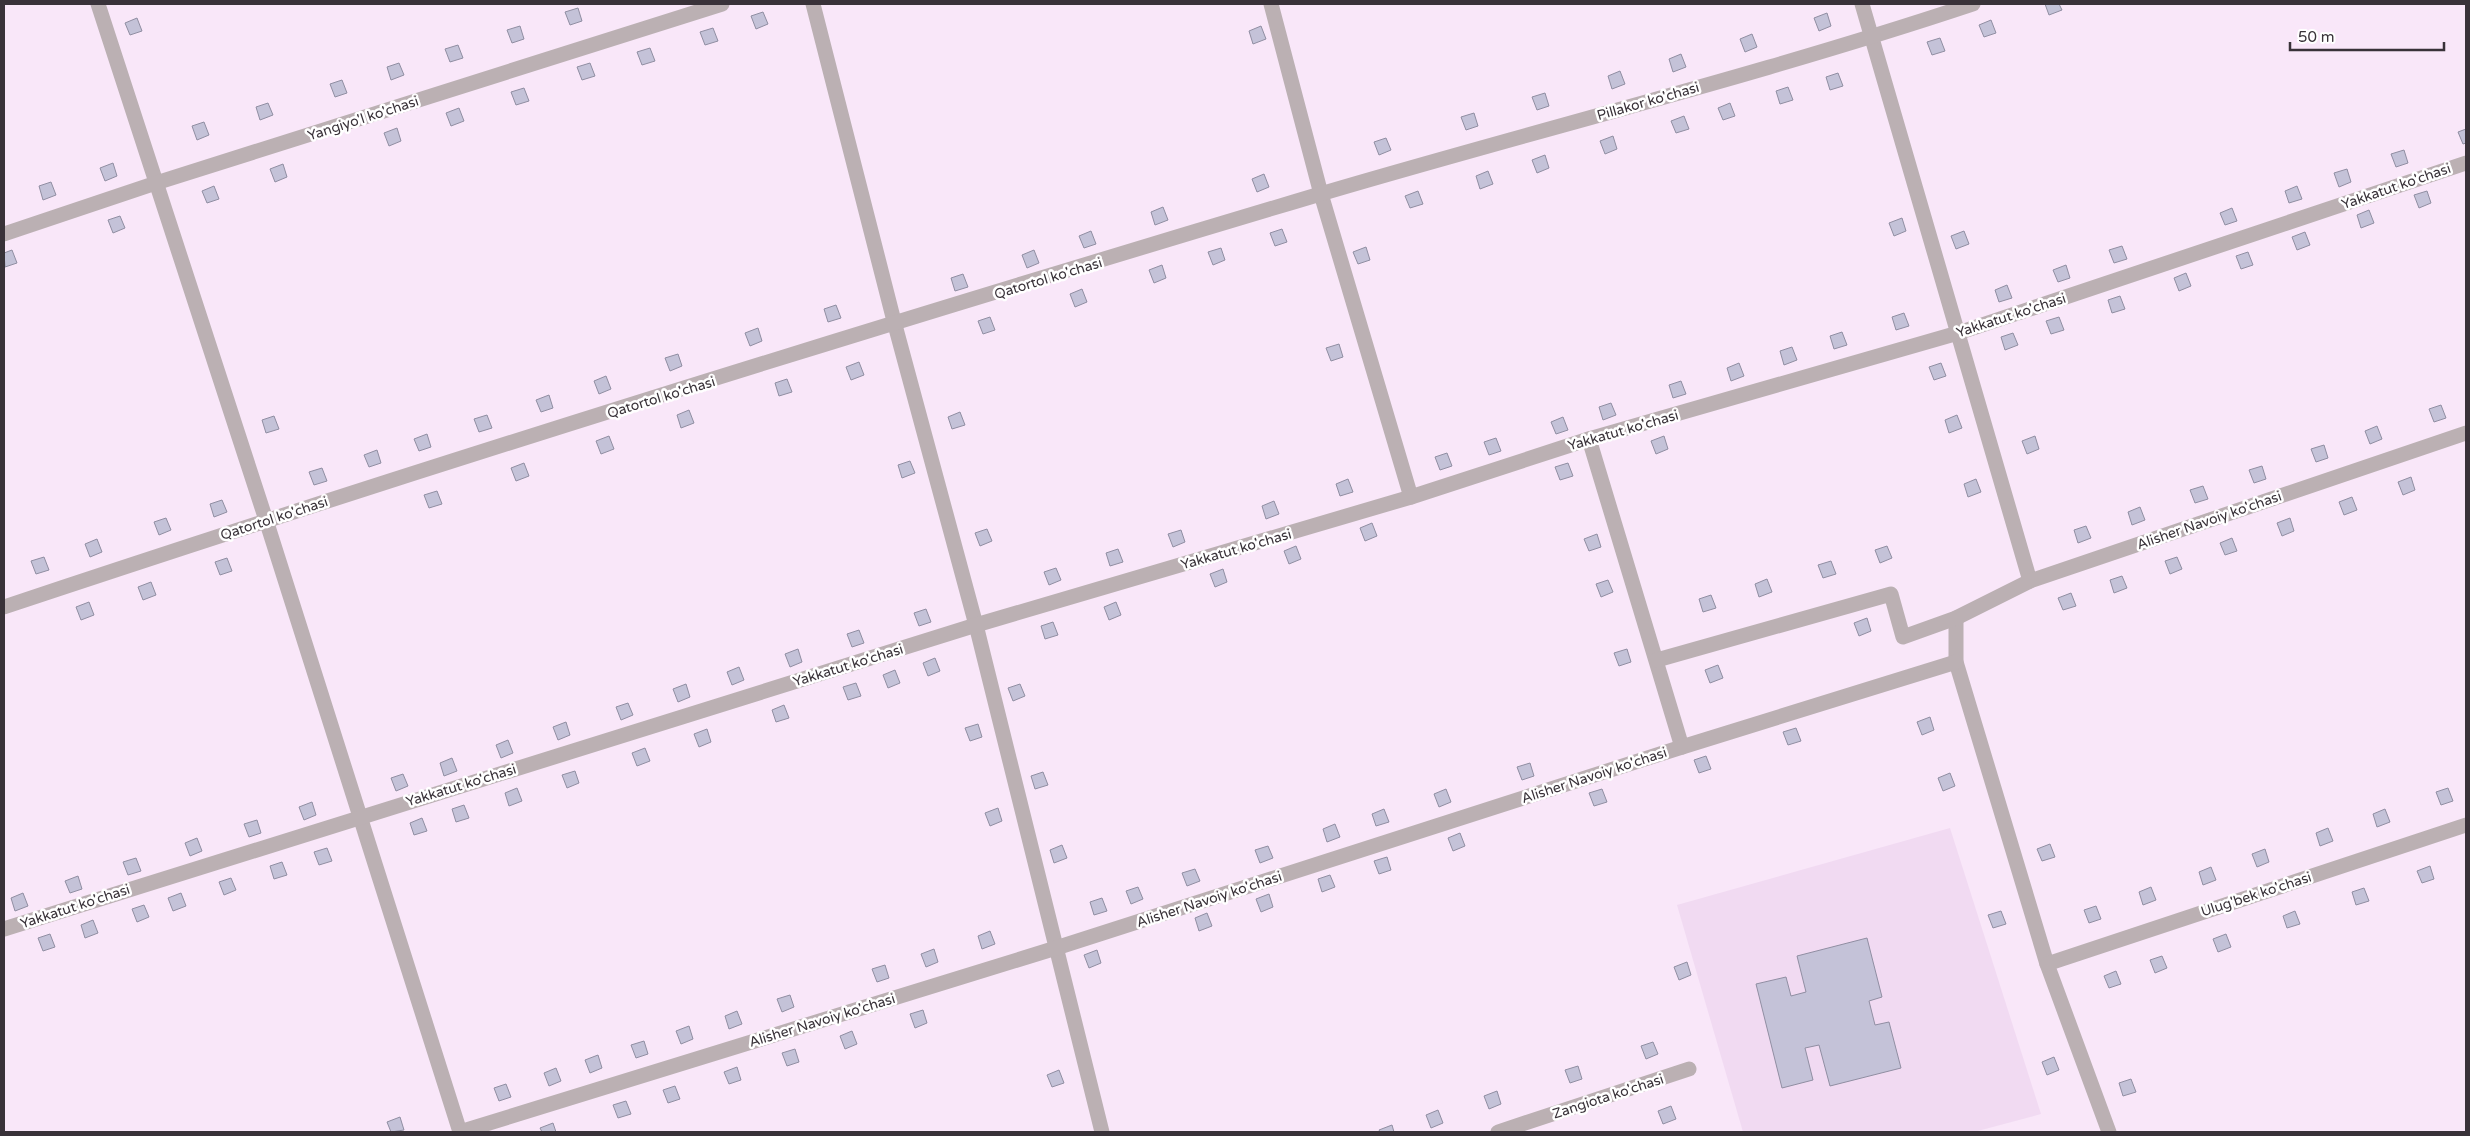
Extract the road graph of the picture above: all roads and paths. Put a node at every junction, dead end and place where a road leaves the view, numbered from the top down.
1 (98, 4) edge
2 (722, 4) edge
3 (814, 4) edge
4 (1271, 4) edge
5 (1862, 4) edge
6 (1973, 4) edge
7 (1872, 37) junction
8 (2466, 163) edge
9 (156, 183) junction
10 (1320, 194) junction
11 (4, 234) edge
12 (895, 324) junction
13 (1958, 333) junction
14 (2466, 433) edge
15 (1589, 439) junction
16 (1411, 497) junction
17 (266, 520) junction
18 (2030, 581) junction
19 (4, 607) edge
20 (1956, 618) junction
21 (976, 625) junction
22 (1657, 660) junction
23 (1956, 662) junction
24 (1682, 747) junction
25 (360, 816) junction
26 (2466, 825) edge
27 (4, 929) edge
28 (1056, 948) junction
29 (2047, 964) junction
30 (1689, 1069) dead end
31 (460, 1132) edge
32 (1102, 1132) edge
33 (1498, 1132) edge
34 (2109, 1132) edge

1 - 9 street
2 - 9 street, Yangiyo'l ko'chasi
3 - 12 street
4 - 10 street
5 - 7 street
6 - 7 street, Pillakor ko'chasi
7 - 10 street, Pillakor ko'chasi
7 - 13 street
8 - 13 street, Yakkatut ko'chasi
9 - 11 street, Yangiyo'l ko'chasi
9 - 17 street
10 - 12 street, Qatortol ko'chasi
10 - 16 street
12 - 17 street, Qatortol ko'chasi
12 - 21 street
13 - 15 street, Yakkatut ko'chasi
13 - 18 street
14 - 18 street, Alisher Navoiy ko'chasi
15 - 16 street, Yakkatut ko'chasi
15 - 22 street
16 - 21 street, Yakkatut ko'chasi
17 - 19 street, Qatortol ko'chasi
17 - 25 street
18 - 20 street, Alisher Navoiy ko'chasi
20 - 22 street, Alisher Navoiy ko'chasi
20 - 23 street
21 - 25 street, Yakkatut ko'chasi
21 - 28 street
22 - 24 street
23 - 24 street, Alisher Navoiy ko'chasi
23 - 29 street
24 - 28 street, Alisher Navoiy ko'chasi
25 - 27 street, Yakkatut ko'chasi
25 - 31 street
26 - 29 street, Ulug'bek ko'chasi
28 - 31 street, Alisher Navoiy ko'chasi
28 - 32 street
29 - 34 street
30 - 33 street, Zangiota ko'chasi

